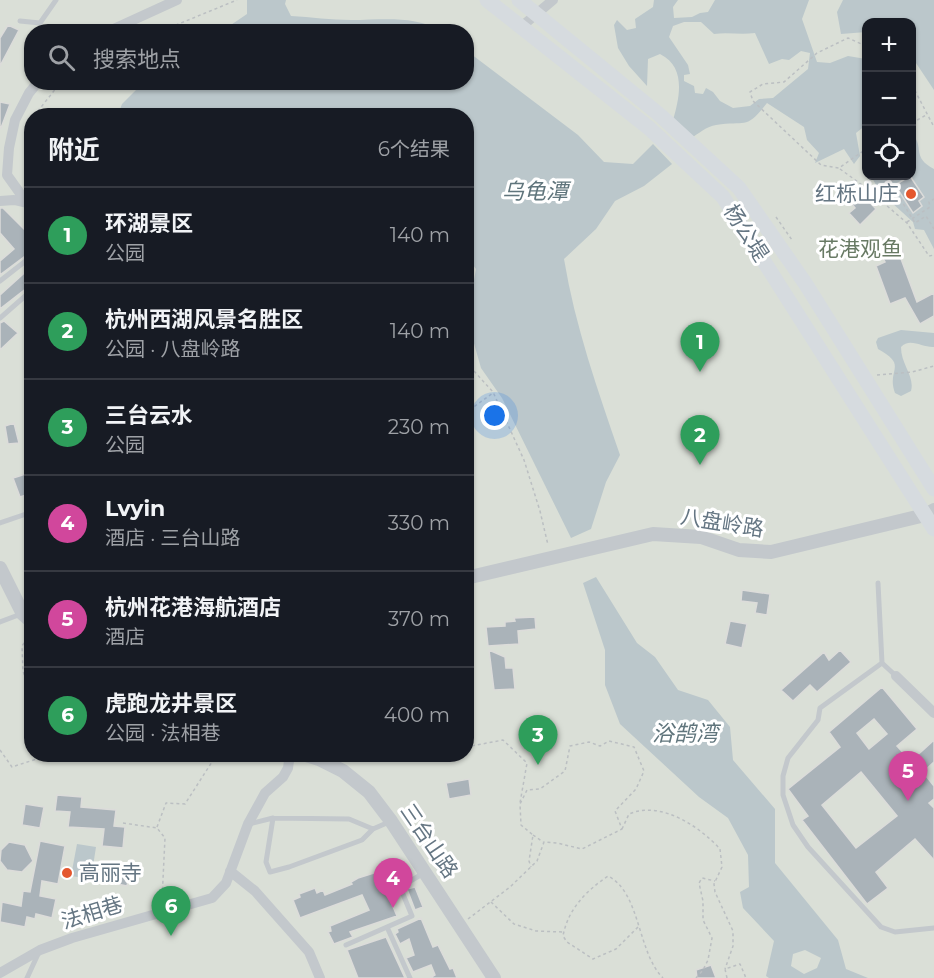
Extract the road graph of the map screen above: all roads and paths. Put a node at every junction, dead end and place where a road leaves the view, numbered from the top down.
1 (56, 0) edge
2 (177, 0) edge
3 (237, 0) edge
4 (487, 0) edge
5 (519, 0) edge
6 (553, 0) edge
7 (535, 13) junction
8 (20, 21) dead end
9 (124, 24) edge
10 (178, 24) edge
11 (521, 27) junction
12 (862, 44) edge
13 (31, 90) edge
14 (55, 90) edge
15 (916, 93) edge
16 (40, 108) edge
17 (927, 114) junction
18 (916, 121) edge
19 (934, 128) edge
20 (862, 151) edge
21 (839, 168) junction
22 (894, 180) edge
23 (24, 197) edge
24 (934, 199) edge
25 (0, 201) edge
26 (24, 203) edge
27 (913, 219) junction
28 (907, 223) junction
29 (934, 229) edge
30 (934, 255) edge
31 (24, 262) edge
32 (0, 281) edge
33 (24, 297) edge
34 (0, 318) edge
35 (934, 366) edge
36 (474, 372) edge
37 (888, 374) dead end
38 (493, 392) junction
39 (474, 407) edge
40 (934, 489) edge
41 (929, 512) edge
42 (24, 515) edge
43 (0, 523) edge
44 (934, 529) edge
45 (549, 558) junction
46 (0, 567) edge
47 (474, 576) edge
48 (878, 583) dead end
49 (24, 612) edge
50 (24, 618) edge
51 (0, 622) edge
52 (24, 643) edge
53 (882, 663) junction
54 (24, 674) edge
55 (896, 676) joint
56 (934, 713) edge
57 (474, 745) edge
58 (0, 750) edge
59 (27, 762) edge
60 (212, 762) edge
61 (289, 762) edge
62 (322, 762) edge
63 (520, 804) junction
64 (273, 818) junction
65 (391, 821) junction
66 (123, 823) dead end
67 (248, 824) junction
68 (157, 828) junction
69 (373, 829) junction
70 (622, 829) junction
71 (533, 835) junction
72 (544, 843) junction
73 (531, 867) junction
74 (230, 872) junction
75 (425, 873) junction
76 (716, 881) junction
77 (490, 902) junction
78 (162, 913) junction
79 (461, 925) junction
80 (387, 927) junction
81 (638, 927) junction
82 (934, 928) edge
83 (564, 933) junction
84 (346, 945) dead end
85 (40, 950) junction
86 (725, 969) junction
87 (0, 973) edge
88 (27, 978) edge
89 (320, 978) edge
90 (410, 978) edge
91 (494, 978) edge
92 (663, 978) edge
93 (696, 978) edge
94 (727, 978) edge
95 (746, 978) edge

1 - 8 lane
2 - 9 street
3 - 10 path
4 - 11 main road, 杨公堤
5 - 7 main road, 杨公堤
6 - 7 street
7 - 11 street
7 - 40 main road, 杨公堤
11 - 41 main road, 杨公堤
12 - 21 path
13 - 23 street
14 - 16 path
15 - 17 path
17 - 18 path
17 - 19 path
20 - 21 path
21 - 28 path
22 - 27 path
24 - 27 path
25 - 26 street
27 - 28 path
27 - 29 path
28 - 30 path
31 - 32 lane
33 - 34 lane
35 - 37 path
36 - 38 path
38 - 39 path
38 - 45 path
41 - 44 main road, 杨公堤
41 - 45 street, 八盘岭路
42 - 43 lane
45 - 47 street, 八盘岭路
46 - 49 street
48 - 53 lane
50 - 51 lane
52 - 54 path
53 - 55 lane
53 - 82 lane
55 - 56 street
57 - 63 path
58 - 59 path
60 - 68 path
61 - 67 street, 法相巷
62 - 65 street, 三台山路
63 - 70 path
63 - 71 path
64 - 67 lane
64 - 69 lane
64 - 69 lane
65 - 69 lane
65 - 75 street, 三台山路
66 - 68 path
67 - 74 street, 法相巷
68 - 78 path
70 - 72 path
70 - 76 path
71 - 72 path
71 - 73 path
72 - 73 path
73 - 77 path
74 - 78 street, 法相巷
74 - 89 street
75 - 79 street, 三台山路
75 - 80 lane
76 - 86 path
76 - 93 path
77 - 79 path
77 - 83 path
78 - 85 street, 法相巷
79 - 91 street, 三台山路
80 - 84 lane
80 - 90 lane
81 - 83 path
81 - 83 path
81 - 92 path
85 - 87 street, 法相巷
85 - 88 lane
86 - 94 path
86 - 95 path

